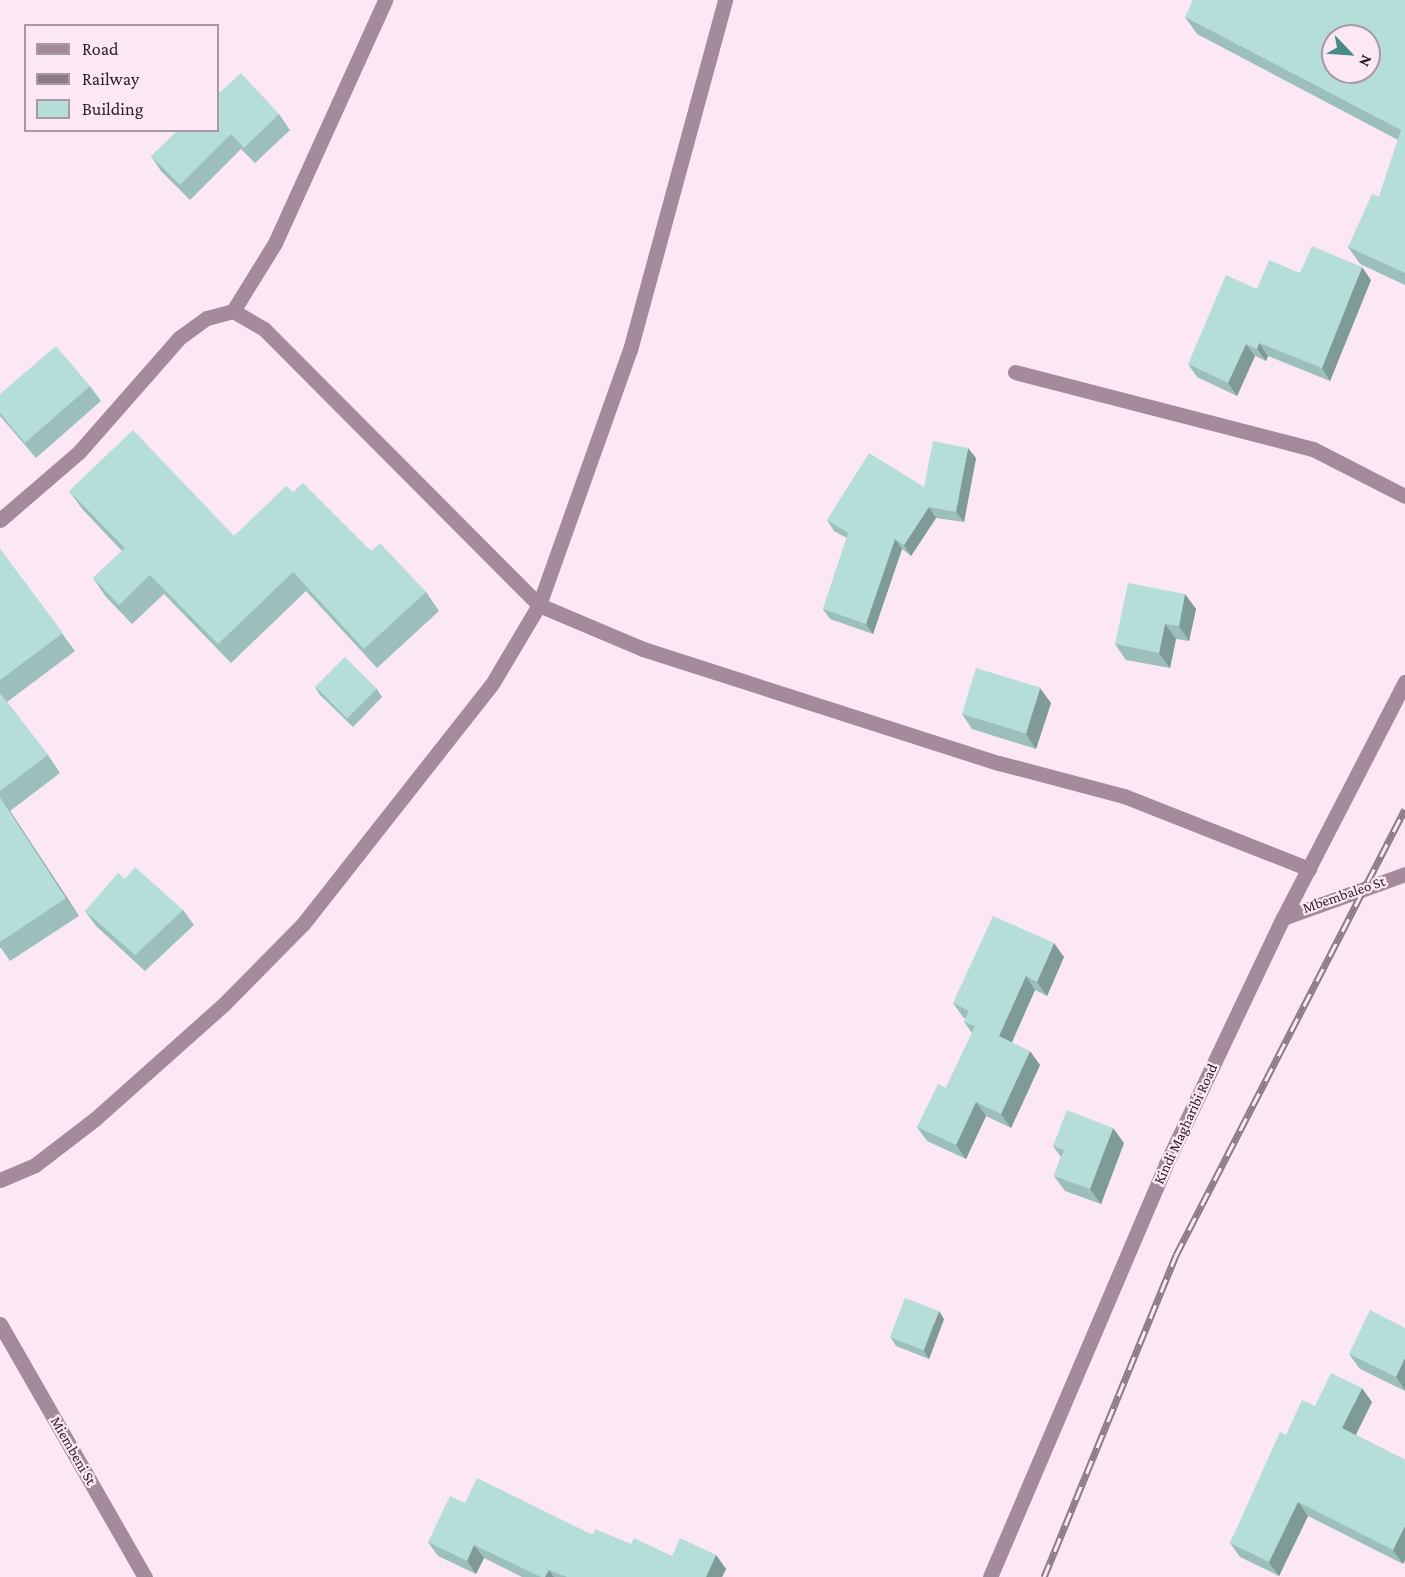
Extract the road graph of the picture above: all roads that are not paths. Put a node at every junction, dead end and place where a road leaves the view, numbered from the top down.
1 (385, 0) edge
2 (725, 0) edge
3 (233, 311) junction
4 (1015, 372) dead end
5 (1405, 495) edge
6 (0, 520) edge
7 (539, 605) junction
8 (1405, 682) edge
9 (1309, 868) junction
10 (1405, 874) edge
11 (1283, 918) junction
12 (0, 1180) edge
13 (0, 1324) edge
14 (145, 1577) edge
15 (990, 1577) edge

1 - 3 street
2 - 7 street
3 - 6 street
3 - 7 street
4 - 5 street
7 - 9 street
7 - 12 street
8 - 9 street, Kindi Magharibi Road
9 - 11 street, Kindi Magharibi Road
10 - 11 street, Mbembaleo St
11 - 15 street, Kindi Magharibi Road
13 - 14 street, Miembeni St

